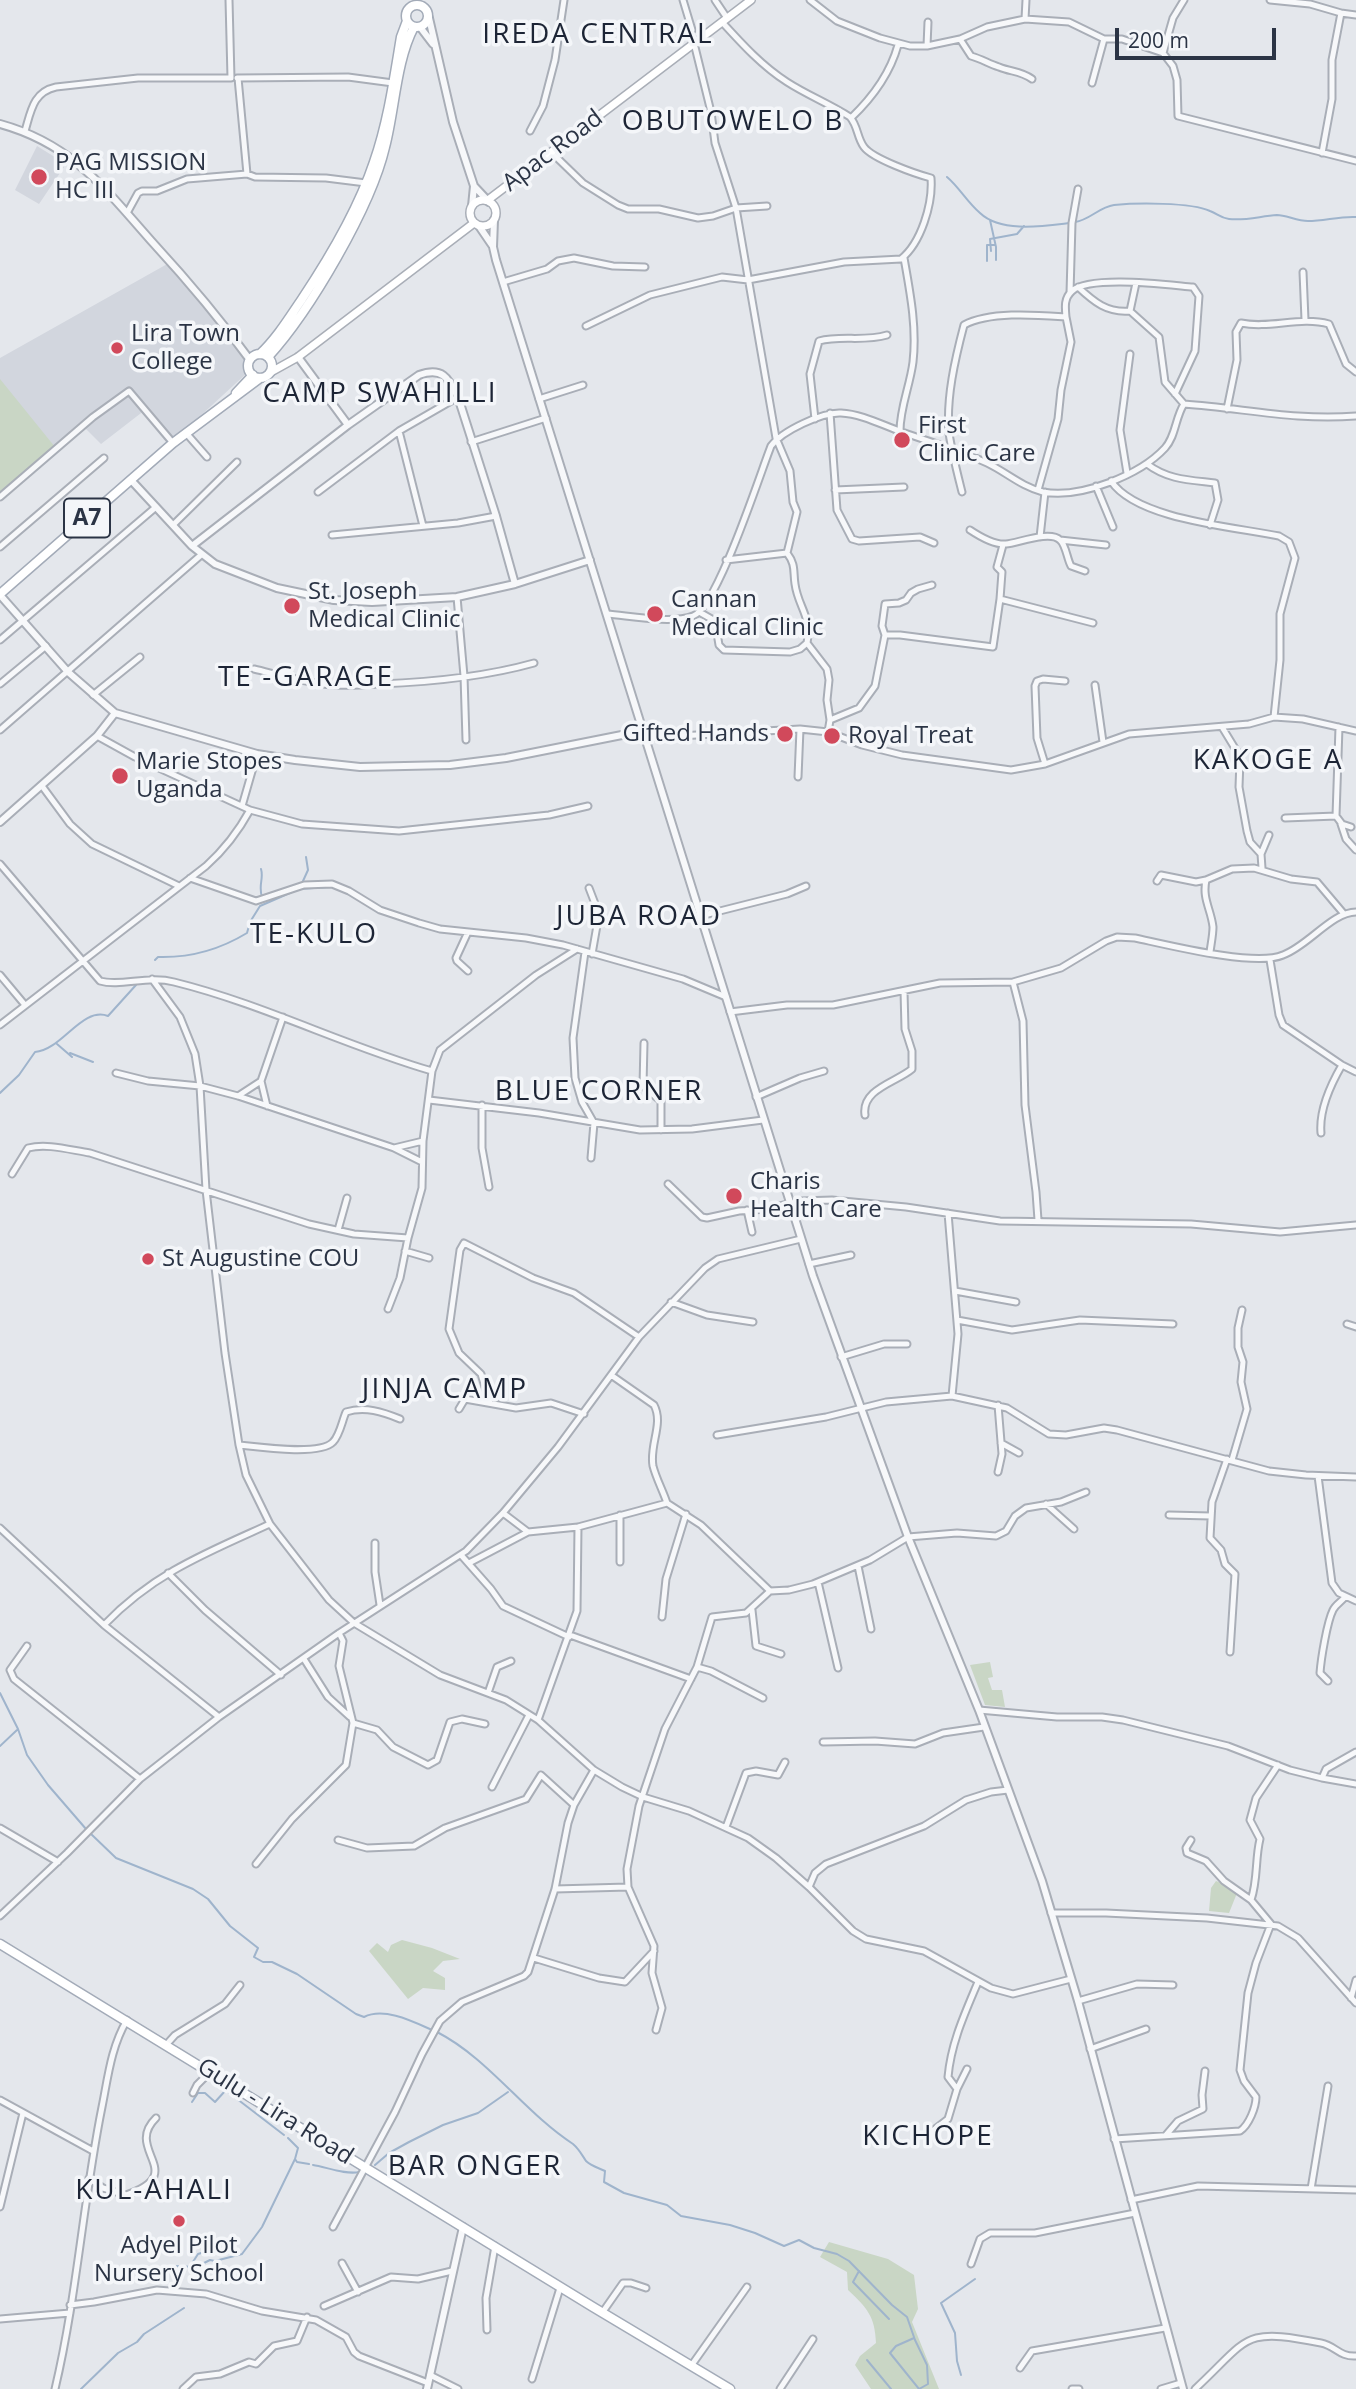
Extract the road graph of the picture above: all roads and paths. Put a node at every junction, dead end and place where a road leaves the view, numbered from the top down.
1 (229, 0) edge
2 (564, 0) edge
3 (682, 0) edge
4 (715, 0) edge
5 (751, 0) edge
6 (810, 0) edge
7 (1026, 0) edge
8 (1184, 0) edge
9 (1270, 0) edge
10 (410, 4) edge
11 (427, 9) edge
12 (1341, 13) junction
13 (1356, 15) edge
14 (1025, 19) junction
15 (725, 20) junction
16 (928, 22) dead end
17 (413, 25) junction
18 (692, 30) dead end
19 (405, 38) junction
20 (960, 39) junction
21 (1104, 39) junction
22 (694, 43) junction
23 (898, 44) junction
24 (434, 46) junction
25 (927, 46) junction
26 (1163, 54) junction
27 (231, 78) junction
28 (238, 78) junction
29 (1032, 79) dead end
30 (393, 83) junction
31 (1092, 83) dead end
32 (851, 118) junction
33 (0, 124) edge
34 (25, 131) junction
35 (530, 131) dead end
36 (551, 152) junction
37 (1322, 153) junction
38 (1356, 161) edge
39 (247, 174) junction
40 (369, 185) junction
41 (474, 186) junction
42 (1078, 188) dead end
43 (489, 201) junction
44 (472, 206) junction
45 (767, 206) dead end
46 (736, 208) junction
47 (127, 213) junction
48 (494, 220) junction
49 (476, 224) junction
50 (493, 247) junction
51 (904, 258) junction
52 (645, 267) dead end
53 (1303, 272) dead end
54 (748, 280) junction
55 (503, 282) junction
56 (1136, 282) junction
57 (1078, 287) junction
58 (1070, 293) junction
59 (1130, 311) junction
60 (1066, 317) junction
61 (1305, 320) junction
62 (586, 326) dead end
63 (887, 335) dead end
64 (1130, 354) dead end
65 (264, 356) junction
66 (298, 357) junction
67 (250, 360) junction
68 (271, 372) junction
69 (1356, 372) edge
70 (256, 376) junction
71 (583, 385) dead end
72 (1175, 394) junction
73 (458, 397) junction
74 (539, 399) junction
75 (1184, 404) junction
76 (1227, 409) junction
77 (830, 413) junction
78 (1356, 416) edge
79 (545, 418) junction
80 (815, 419) junction
81 (348, 425) junction
82 (399, 431) junction
83 (900, 431) junction
84 (186, 432) junction
85 (776, 438) junction
86 (471, 442) junction
87 (173, 443) junction
88 (952, 448) junction
89 (207, 457) dead end
90 (104, 458) dead end
91 (236, 462) dead end
92 (1147, 464) junction
93 (1127, 473) junction
94 (131, 480) junction
95 (1111, 481) junction
96 (1096, 486) junction
97 (904, 487) dead end
98 (835, 490) junction
99 (1038, 490) junction
100 (318, 492) dead end
101 (962, 492) dead end
102 (1045, 492) junction
103 (0, 497) edge
104 (156, 507) junction
105 (496, 516) junction
106 (173, 525) junction
107 (423, 526) junction
108 (1210, 526) junction
109 (1113, 527) dead end
110 (970, 530) dead end
111 (332, 535) dead end
112 (1040, 537) junction
113 (1060, 540) junction
114 (934, 543) dead end
115 (1003, 545) junction
116 (1105, 545) dead end
117 (192, 546) junction
118 (0, 547) edge
119 (787, 553) junction
120 (201, 555) junction
121 (590, 560) junction
122 (726, 560) junction
123 (1084, 571) dead end
124 (514, 584) junction
125 (932, 586) dead end
126 (0, 594) edge
127 (457, 597) junction
128 (1000, 599) junction
129 (701, 612) junction
130 (607, 614) junction
131 (23, 620) junction
132 (1093, 623) dead end
133 (885, 635) junction
134 (0, 640) edge
135 (807, 643) junction
136 (47, 646) junction
137 (140, 657) dead end
138 (534, 663) dead end
139 (254, 669) dead end
140 (68, 672) junction
141 (464, 676) junction
142 (1065, 681) dead end
143 (0, 684) edge
144 (1095, 685) dead end
145 (93, 696) junction
146 (115, 713) junction
147 (1274, 718) junction
148 (830, 720) junction
149 (1222, 727) junction
150 (1339, 727) junction
151 (800, 729) junction
152 (0, 730) edge
153 (642, 731) junction
154 (1356, 731) edge
155 (828, 732) junction
156 (97, 736) junction
157 (645, 738) junction
158 (466, 740) dead end
159 (1103, 742) junction
160 (257, 754) junction
161 (1045, 764) junction
162 (797, 777) dead end
163 (42, 786) junction
164 (242, 806) junction
165 (588, 806) dead end
166 (250, 810) junction
167 (1336, 816) junction
168 (1285, 818) dead end
169 (0, 822) edge
170 (1341, 823) junction
171 (1351, 827) dead end
172 (1269, 835) dead end
173 (1356, 850) edge
174 (1261, 854) junction
175 (0, 864) edge
176 (1262, 868) junction
177 (190, 878) junction
178 (1206, 880) junction
179 (1157, 881) dead end
180 (1196, 882) junction
181 (179, 887) junction
182 (806, 887) dead end
183 (589, 888) dead end
184 (1203, 892) junction
185 (1356, 912) edge
186 (1344, 914) junction
187 (700, 916) junction
188 (468, 932) junction
189 (577, 949) junction
190 (1210, 952) junction
191 (589, 953) junction
192 (1270, 960) junction
193 (82, 961) junction
194 (468, 971) dead end
195 (0, 975) edge
196 (152, 979) junction
197 (1013, 982) junction
198 (904, 990) junction
199 (726, 997) junction
200 (25, 1005) junction
201 (730, 1012) junction
202 (284, 1017) junction
203 (0, 1025) edge
204 (644, 1043) dead end
205 (1342, 1065) junction
206 (432, 1071) junction
207 (824, 1071) dead end
208 (1356, 1072) edge
209 (116, 1073) dead end
210 (261, 1081) junction
211 (200, 1086) junction
212 (238, 1096) junction
213 (756, 1097) junction
214 (429, 1100) junction
215 (482, 1105) junction
216 (267, 1106) junction
217 (865, 1115) dead end
218 (763, 1120) junction
219 (594, 1123) junction
220 (661, 1130) junction
221 (1321, 1133) dead end
222 (423, 1141) junction
223 (394, 1149) junction
224 (591, 1158) dead end
225 (422, 1162) junction
226 (12, 1174) dead end
227 (668, 1184) dead end
228 (489, 1187) dead end
229 (206, 1190) junction
230 (346, 1198) dead end
231 (790, 1204) junction
232 (747, 1210) junction
233 (948, 1213) junction
234 (1038, 1220) junction
235 (1356, 1225) edge
236 (338, 1230) junction
237 (752, 1232) dead end
238 (408, 1238) junction
239 (801, 1239) junction
240 (405, 1251) junction
241 (851, 1255) dead end
242 (429, 1258) dead end
243 (809, 1264) junction
244 (955, 1291) junction
245 (671, 1302) junction
246 (1016, 1303) dead end
247 (388, 1309) dead end
248 (1242, 1310) dead end
249 (957, 1320) junction
250 (753, 1322) dead end
251 (1173, 1324) dead end
252 (1347, 1324) dead end
253 (1356, 1327) edge
254 (639, 1337) junction
255 (906, 1344) dead end
256 (841, 1357) junction
257 (611, 1375) junction
258 (952, 1396) junction
259 (490, 1403) junction
260 (998, 1405) junction
261 (860, 1408) junction
262 (459, 1409) dead end
263 (584, 1414) junction
264 (400, 1419) dead end
265 (717, 1435) dead end
266 (1001, 1443) junction
267 (239, 1446) junction
268 (1019, 1453) dead end
269 (1230, 1459) junction
270 (998, 1472) dead end
271 (1318, 1476) junction
272 (1356, 1476) edge
273 (1086, 1492) dead end
274 (667, 1503) junction
275 (1046, 1504) junction
276 (503, 1513) junction
277 (686, 1514) junction
278 (620, 1515) junction
279 (1168, 1515) dead end
280 (1211, 1516) junction
281 (270, 1524) junction
282 (578, 1527) junction
283 (0, 1528) edge
284 (1074, 1529) dead end
285 (528, 1532) junction
286 (908, 1537) junction
287 (374, 1543) dead end
288 (461, 1555) junction
289 (620, 1562) dead end
290 (468, 1563) junction
291 (858, 1566) junction
292 (168, 1573) junction
293 (818, 1582) junction
294 (770, 1591) junction
295 (1345, 1597) junction
296 (1356, 1601) edge
297 (380, 1605) junction
298 (752, 1610) junction
299 (662, 1617) dead end
300 (354, 1623) junction
301 (104, 1625) junction
302 (871, 1629) dead end
303 (339, 1633) junction
304 (570, 1636) junction
305 (27, 1646) dead end
306 (1230, 1652) dead end
307 (781, 1654) dead end
308 (304, 1659) junction
309 (511, 1661) dead end
310 (697, 1667) junction
311 (838, 1668) dead end
312 (281, 1675) junction
313 (691, 1679) junction
314 (1328, 1681) dead end
315 (488, 1693) junction
316 (763, 1698) dead end
317 (979, 1710) junction
318 (528, 1715) junction
319 (219, 1717) junction
320 (350, 1717) junction
321 (538, 1720) junction
322 (353, 1723) junction
323 (485, 1724) dead end
324 (984, 1727) junction
325 (823, 1742) dead end
326 (1356, 1752) edge
327 (785, 1762) dead end
328 (1278, 1765) junction
329 (594, 1770) junction
330 (1322, 1777) junction
331 (140, 1779) junction
332 (1356, 1784) edge
333 (492, 1787) dead end
334 (1008, 1790) junction
335 (643, 1797) junction
336 (574, 1805) junction
337 (726, 1827) junction
338 (0, 1828) edge
339 (338, 1840) dead end
340 (1191, 1840) dead end
341 (58, 1862) junction
342 (256, 1864) dead end
343 (628, 1887) junction
344 (809, 1887) junction
345 (555, 1889) junction
346 (1251, 1900) junction
347 (1051, 1913) junction
348 (0, 1916) edge
349 (1271, 1924) junction
350 (0, 1944) edge
351 (654, 1951) junction
352 (534, 1958) junction
353 (1071, 1979) junction
354 (1356, 1979) edge
355 (978, 1982) junction
356 (240, 1985) dead end
357 (1173, 1985) dead end
358 (1351, 1998) junction
359 (1078, 2001) junction
360 (1356, 2003) edge
361 (127, 2020) junction
362 (1146, 2029) dead end
363 (656, 2030) dead end
364 (166, 2045) junction
365 (1090, 2049) junction
366 (967, 2069) dead end
367 (1205, 2071) dead end
368 (210, 2072) junction
369 (1328, 2086) dead end
370 (957, 2089) junction
371 (194, 2091) dead end
372 (0, 2100) edge
373 (23, 2113) junction
374 (156, 2118) dead end
375 (1166, 2134) junction
376 (926, 2136) dead end
377 (1114, 2139) junction
378 (93, 2151) junction
379 (364, 2167) junction
380 (89, 2178) junction
381 (1311, 2189) junction
382 (1356, 2190) edge
383 (1132, 2200) junction
384 (0, 2207) edge
385 (1135, 2213) junction
386 (333, 2227) dead end
387 (463, 2227) junction
388 (495, 2246) junction
389 (342, 2263) dead end
390 (971, 2264) dead end
391 (452, 2272) junction
392 (747, 2287) dead end
393 (560, 2288) junction
394 (646, 2288) dead end
395 (358, 2292) junction
396 (70, 2305) junction
397 (324, 2306) dead end
398 (69, 2313) junction
399 (602, 2313) junction
400 (307, 2317) junction
401 (0, 2319) edge
402 (1165, 2328) junction
403 (487, 2330) dead end
404 (813, 2339) dead end
405 (1356, 2356) edge
406 (691, 2366) junction
407 (1020, 2368) dead end
408 (532, 2379) dead end
409 (429, 2382) edge
410 (1182, 2386) edge
411 (55, 2389) edge
412 (183, 2389) edge
413 (458, 2389) edge
414 (730, 2389) edge
415 (779, 2389) edge
416 (1072, 2389) edge
417 (1079, 2389) edge
418 (1161, 2389) edge
419 (1195, 2389) edge

1 - 27 street
2 - 35 street
3 - 18 street
4 - 15 street
5 - 15 main road, Apac Road
6 - 23 street
7 - 14 street
8 - 26 street
9 - 12 street
10 - 11 main road
10 - 17 main road
11 - 17 main road
11 - 24 street
12 - 13 street
12 - 37 street
14 - 20 street
14 - 21 street
15 - 22 main road, Apac Road
15 - 32 street
16 - 25 street
17 - 19 main road
17 - 24 street
19 - 30 main road
19 - 40 main road
20 - 25 street
20 - 29 street
21 - 26 street
21 - 31 street
22 - 36 main road, Apac Road
22 - 46 street
23 - 25 street
23 - 32 street
24 - 41 street
26 - 37 street
27 - 28 street
27 - 34 street
28 - 30 street
28 - 39 street
30 - 40 main road
32 - 51 street
33 - 34 street
34 - 47 street
36 - 43 main road, Apac Road
36 - 46 street
37 - 38 street
39 - 40 street
39 - 47 street
40 - 65 main road
41 - 43 street
41 - 44 street
42 - 58 street
43 - 44 main road
43 - 48 main road
44 - 49 main road
45 - 46 street
46 - 54 street
47 - 67 street
48 - 49 main road
48 - 50 street
49 - 50 street
49 - 66 main road
50 - 55 street
51 - 54 street
51 - 83 street
52 - 55 street
53 - 61 street
54 - 62 street
54 - 85 street
55 - 74 street
56 - 57 street
56 - 59 street
56 - 72 street
57 - 58 street
57 - 59 street
58 - 60 street
59 - 72 street
60 - 88 street
60 - 99 street
61 - 69 street
61 - 76 street
63 - 80 street
64 - 93 street
65 - 67 main road
65 - 68 main road
66 - 68 main road
66 - 81 street
67 - 70 main road
68 - 70 main road, A7
70 - 84 main road, A7
71 - 74 street
72 - 75 street
73 - 81 street
73 - 82 street
73 - 86 street
74 - 79 street
75 - 76 street
75 - 92 street
76 - 78 street
77 - 80 street
77 - 83 street
77 - 98 street
79 - 86 street
79 - 121 street
80 - 85 street
81 - 117 street
82 - 100 street
82 - 107 street
83 - 88 street
84 - 87 main road, A7
84 - 89 street
85 - 119 street
85 - 122 street
86 - 105 street
87 - 94 main road, A7
87 - 103 street
88 - 99 street
88 - 101 street
90 - 118 street
91 - 106 street
92 - 93 street
92 - 108 street
93 - 95 street
94 - 104 street
94 - 126 main road, A7
95 - 96 street
95 - 108 street
96 - 102 street
96 - 109 street
97 - 98 street
98 - 114 street
99 - 102 street
102 - 112 street
104 - 106 street
104 - 131 street
105 - 107 street
105 - 124 street
106 - 117 street
107 - 111 street
108 - 147 street
110 - 115 street
112 - 113 street
112 - 115 street
113 - 116 street
113 - 123 street
115 - 128 street
117 - 120 street
119 - 122 street
119 - 135 street
120 - 127 street
120 - 140 street
121 - 124 street
121 - 130 street
122 - 129 street
124 - 127 street
125 - 133 street
126 - 131 street
127 - 141 street
128 - 132 street
128 - 133 street
129 - 130 street
129 - 135 street
130 - 153 street
131 - 134 street
131 - 136 street
133 - 148 street
135 - 148 street
136 - 140 street
136 - 143 street
137 - 145 street
138 - 141 street
139 - 141 street
140 - 145 street
140 - 152 street
141 - 158 street
142 - 161 street
144 - 159 street
145 - 146 street
146 - 156 street
146 - 160 street
147 - 149 street
147 - 150 street
148 - 155 street
149 - 159 street
149 - 174 street
150 - 154 street
150 - 167 street
151 - 155 street
151 - 157 street
151 - 162 street
153 - 157 street
153 - 160 street
155 - 161 street
156 - 163 street
156 - 164 street
157 - 187 street
159 - 161 street
160 - 164 street
163 - 169 street
163 - 181 street
164 - 166 street
165 - 166 street
166 - 177 street
167 - 168 street
167 - 170 street
170 - 171 street
170 - 173 street
172 - 174 street
174 - 176 street
175 - 193 street
176 - 178 street
176 - 186 street
177 - 181 street
177 - 188 street
178 - 180 street
178 - 184 street
179 - 180 street
180 - 184 street
181 - 193 street
182 - 187 street
183 - 191 street
184 - 190 street
185 - 186 street
186 - 192 street
187 - 199 street
188 - 189 street
188 - 194 street
189 - 191 street
189 - 206 street
190 - 192 street
190 - 197 street
191 - 199 street
191 - 219 street
192 - 205 street
193 - 196 street
193 - 200 street
195 - 200 street
196 - 202 street
196 - 211 street
197 - 198 street
197 - 234 street
198 - 201 street
198 - 217 street
199 - 201 street
200 - 203 street
201 - 213 street
202 - 206 street
202 - 210 street
204 - 220 street
205 - 208 street
205 - 221 street
206 - 214 street
207 - 213 street
209 - 211 street
210 - 212 street
210 - 216 street
211 - 212 street
211 - 229 street
212 - 216 street
213 - 218 street
214 - 215 street
214 - 222 street
215 - 219 street
215 - 228 street
216 - 223 street
218 - 220 street
218 - 231 street
219 - 220 street
219 - 224 street
222 - 223 street
222 - 225 street
223 - 225 street
225 - 238 street
226 - 229 street
227 - 232 street
229 - 236 street
229 - 267 street
230 - 236 street
231 - 232 street
231 - 233 street
231 - 239 street
232 - 237 street
233 - 234 street
233 - 244 street
234 - 235 street
236 - 238 street
238 - 240 street
239 - 243 street
239 - 245 street
240 - 242 street
240 - 247 street
241 - 243 street
243 - 256 street
244 - 246 street
244 - 249 street
245 - 250 street
245 - 254 street
248 - 269 street
249 - 251 street
249 - 258 street
252 - 253 street
254 - 257 street
254 - 259 street
255 - 256 street
256 - 261 street
257 - 263 street
257 - 274 street
258 - 260 street
258 - 261 street
259 - 262 street
259 - 263 street
260 - 266 street
260 - 269 street
261 - 265 street
261 - 286 street
263 - 276 street
264 - 267 street
266 - 268 street
266 - 270 street
267 - 281 street
269 - 271 street
269 - 280 street
271 - 272 street
271 - 295 street
273 - 275 street
274 - 277 street
274 - 278 street
275 - 284 street
275 - 286 street
276 - 285 street
276 - 288 street
277 - 294 street
277 - 299 street
278 - 282 street
278 - 289 street
279 - 280 street
280 - 306 street
281 - 292 street
281 - 300 street
282 - 285 street
282 - 304 street
283 - 301 street
285 - 290 street
286 - 291 street
286 - 317 street
287 - 297 street
288 - 290 street
288 - 297 street
290 - 304 street
291 - 293 street
291 - 302 street
292 - 301 street
292 - 312 street
293 - 294 street
293 - 311 street
294 - 298 street
295 - 296 street
295 - 314 street
297 - 300 street
298 - 307 street
298 - 310 street
300 - 303 street
300 - 315 street
301 - 319 street
303 - 308 street
303 - 320 street
304 - 313 street
304 - 321 street
305 - 331 street
308 - 312 street
308 - 320 street
309 - 315 street
310 - 313 street
310 - 316 street
312 - 319 street
313 - 335 street
315 - 318 street
317 - 324 street
317 - 328 street
318 - 321 street
318 - 333 street
319 - 331 street
320 - 322 street
321 - 329 street
322 - 323 street
322 - 342 street
324 - 325 street
324 - 334 street
326 - 330 street
327 - 337 street
328 - 330 street
328 - 346 street
329 - 335 street
329 - 336 street
330 - 332 street
331 - 341 street
334 - 344 street
334 - 347 street
335 - 337 street
335 - 343 street
336 - 339 street
336 - 345 street
337 - 344 street
338 - 341 street
340 - 346 street
341 - 348 street
343 - 345 street
343 - 351 street
344 - 355 street
345 - 352 street
346 - 349 street
347 - 349 street
347 - 353 street
349 - 358 street
349 - 375 street
350 - 361 main road, Gulu - Lira Road
351 - 352 street
351 - 363 street
352 - 379 street
353 - 355 street
353 - 359 street
354 - 358 street
355 - 370 street
356 - 364 street
357 - 359 street
358 - 360 street
359 - 365 street
361 - 364 main road, Gulu - Lira Road
361 - 378 street
362 - 365 street
364 - 368 main road, Gulu - Lira Road
365 - 377 street
366 - 370 street
367 - 375 street
368 - 371 street
368 - 379 main road, Gulu - Lira Road
369 - 381 street
370 - 376 street
372 - 373 street
373 - 378 street
373 - 384 street
374 - 380 street
375 - 377 street
377 - 383 street
378 - 380 street
379 - 386 street
379 - 387 main road, Gulu - Lira Road
380 - 396 street
381 - 382 street
381 - 383 street
383 - 385 street
385 - 390 street
385 - 402 street
387 - 388 main road, Gulu - Lira Road
387 - 391 street
388 - 393 main road, Gulu - Lira Road
388 - 403 street
389 - 395 street
391 - 395 street
391 - 409 street
392 - 406 street
393 - 399 main road, Gulu - Lira Road
393 - 408 street
394 - 399 street
395 - 397 street
396 - 398 street
396 - 400 street
398 - 401 street
398 - 411 street
399 - 406 main road, Gulu - Lira Road
400 - 409 street
400 - 412 street
402 - 407 street
402 - 410 street
404 - 415 street
405 - 419 street
406 - 414 main road, Gulu - Lira Road
409 - 413 street
410 - 418 street
416 - 417 street

